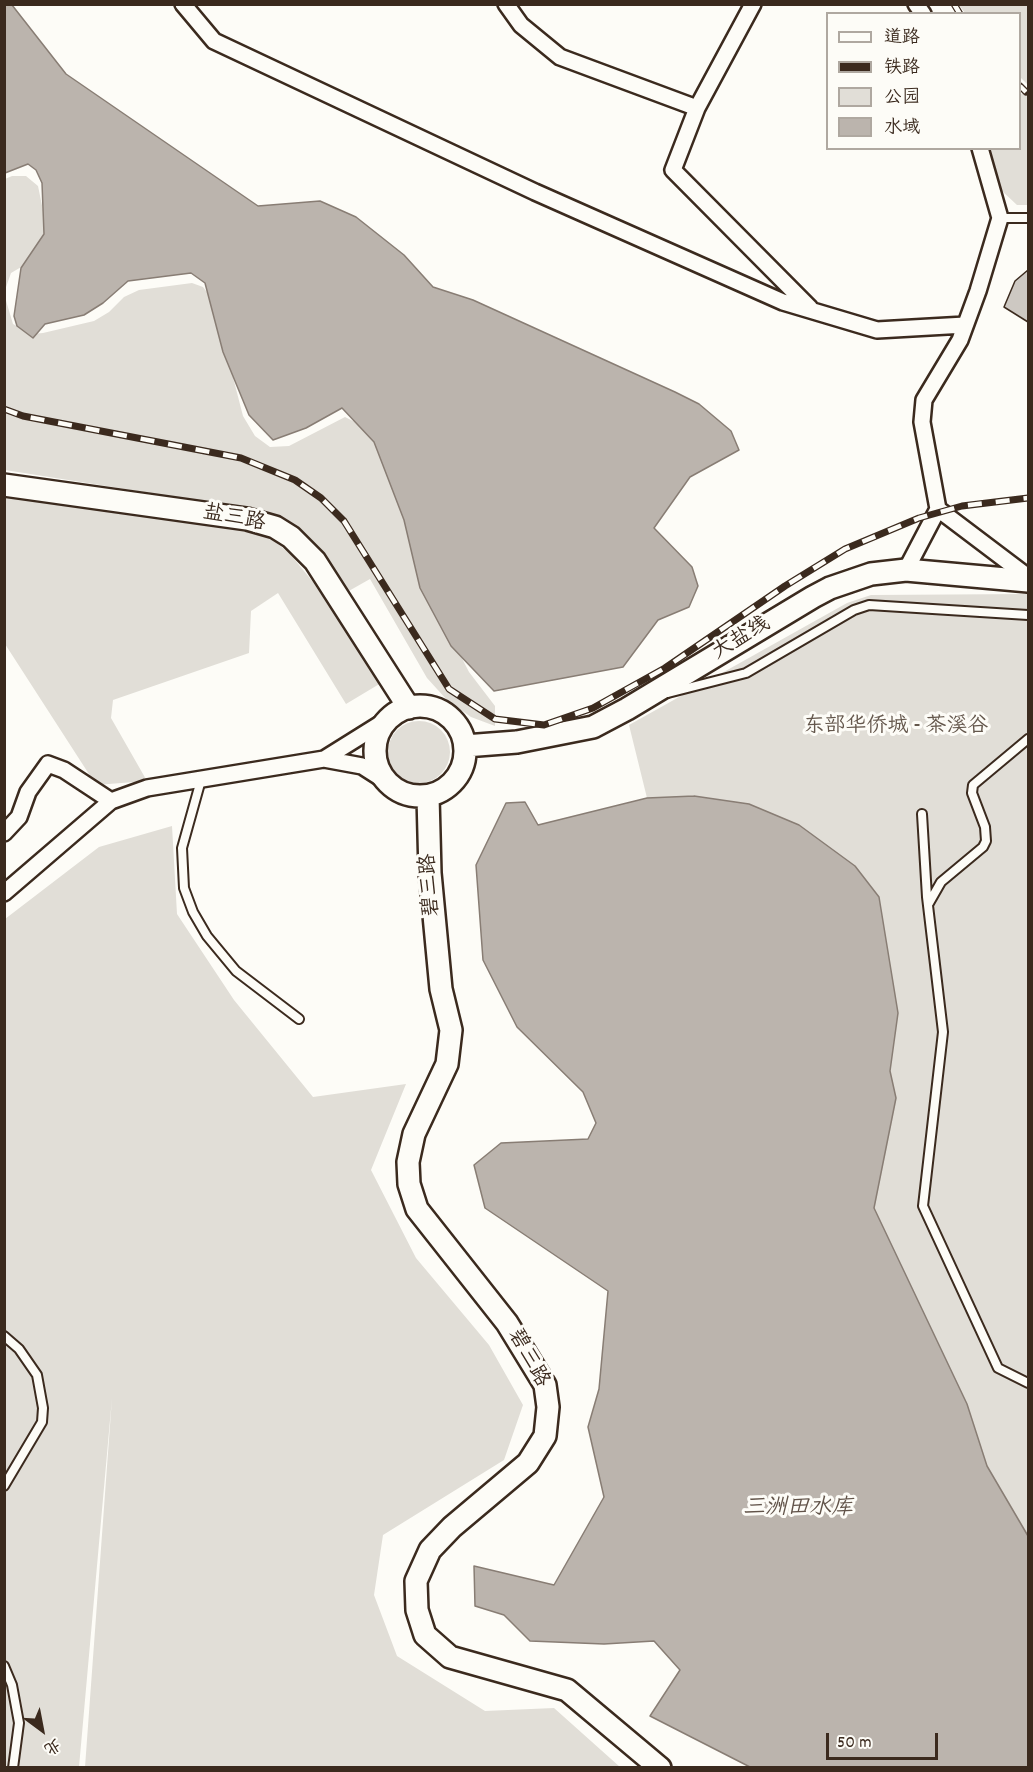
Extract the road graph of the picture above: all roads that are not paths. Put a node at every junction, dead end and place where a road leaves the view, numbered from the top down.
1 (183, 4) edge
2 (506, 4) edge
3 (753, 4) edge
4 (697, 108) junction
5 (981, 150) edge
6 (1000, 218) junction
7 (1029, 218) edge
8 (813, 311) junction
9 (965, 325) junction
10 (4, 486) edge
11 (938, 509) junction
12 (906, 570) junction
13 (1029, 579) edge
14 (1029, 615) edge
15 (644, 699) junction
16 (409, 708) junction
17 (388, 719) junction
18 (1029, 739) edge
19 (465, 746) junction
20 (324, 759) junction
21 (201, 778) junction
22 (387, 782) junction
23 (428, 796) junction
24 (111, 801) junction
25 (922, 814) dead end
26 (4, 833) edge
27 (4, 893) edge
28 (928, 905) junction
29 (299, 1019) dead end
30 (4, 1336) edge
31 (1029, 1383) edge
32 (4, 1486) edge
33 (4, 1666) edge
34 (13, 1767) edge
35 (660, 1767) edge

1 - 8 street
2 - 4 street
3 - 4 street
4 - 8 street
5 - 6 street
6 - 7 lane
6 - 9 street
8 - 9 street
9 - 11 street
10 - 16 main road, 盐三路
11 - 12 street
11 - 13 street
12 - 13 main road, 大盐线
12 - 15 main road, 大盐线
14 - 15 lane
15 - 19 main road, 大盐线
16 - 17 main road
16 - 19 main road
17 - 20 street
17 - 22 main road
18 - 28 lane
19 - 23 main road
20 - 21 street
20 - 22 street
21 - 24 street
21 - 29 lane
22 - 23 main road
23 - 35 main road, 碧三路
24 - 26 street
24 - 27 street
25 - 28 lane
28 - 31 lane
30 - 32 lane
33 - 34 lane

